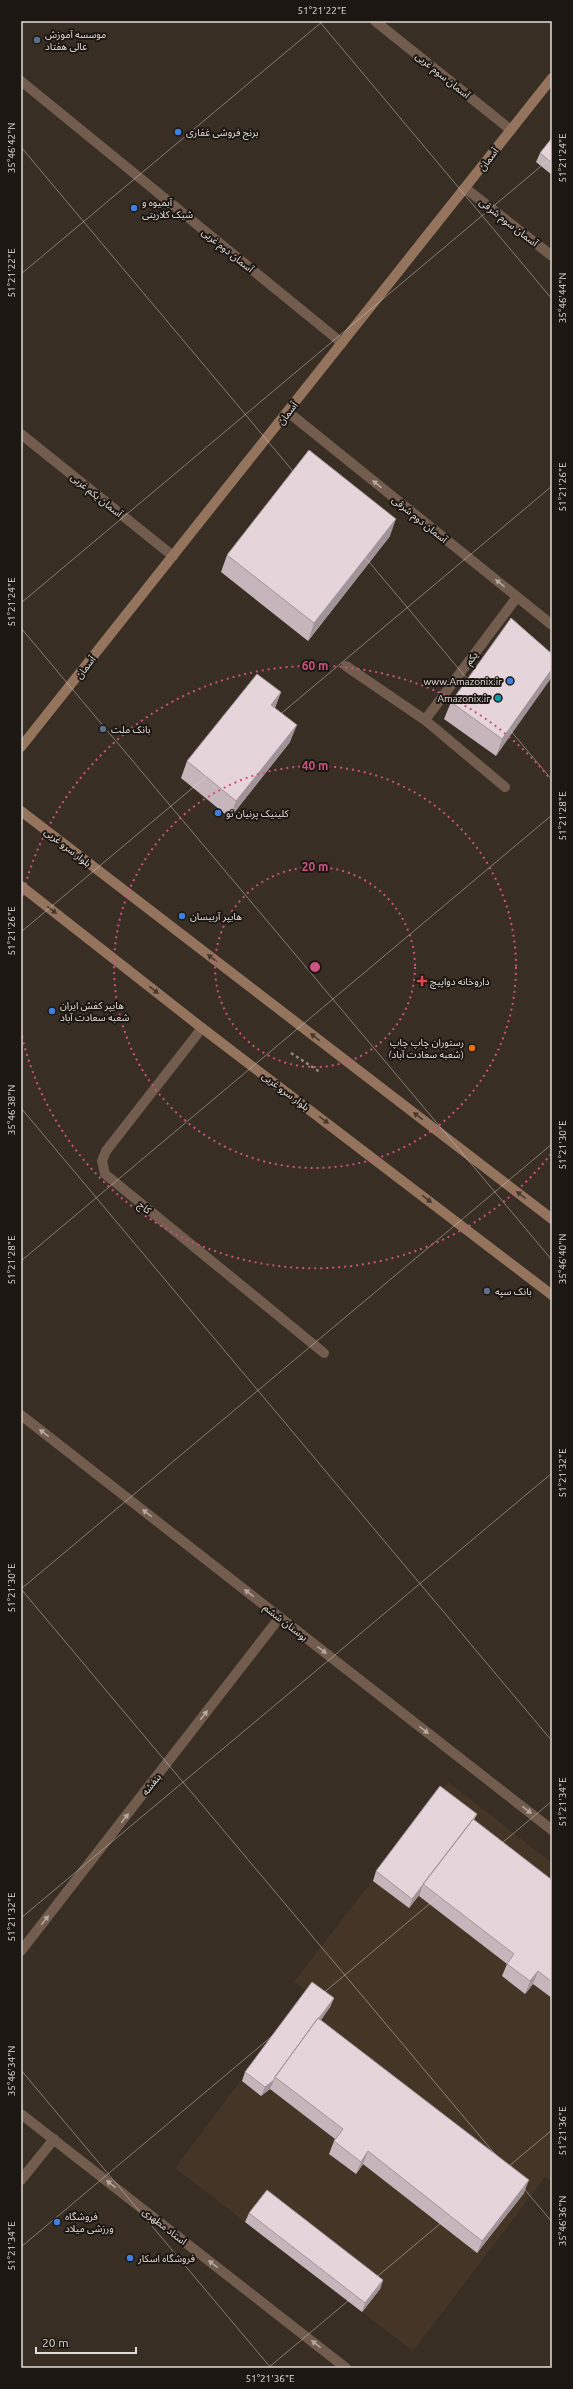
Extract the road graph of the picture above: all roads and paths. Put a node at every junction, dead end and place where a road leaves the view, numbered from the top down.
1 (375, 21) edge
2 (552, 78) edge
3 (21, 81) edge
4 (511, 130) junction
5 (465, 188) junction
6 (552, 256) edge
7 (342, 343) junction
8 (288, 412) junction
9 (21, 434) edge
10 (173, 556) junction
11 (517, 597) junction
12 (552, 625) edge
13 (346, 666) dead end
14 (425, 720) junction
15 (21, 747) edge
16 (505, 787) dead end
17 (21, 811) edge
18 (21, 886) edge
19 (202, 1028) junction
20 (291, 1053) dead end
21 (320, 1072) dead end
22 (552, 1219) edge
23 (552, 1295) edge
24 (324, 1353) dead end
25 (21, 1415) edge
26 (280, 1617) junction
27 (552, 1830) edge
28 (21, 1951) edge
29 (21, 2114) edge
30 (54, 2139) junction
31 (21, 2180) edge
32 (346, 2368) edge

1 - 4 street, آسمان سوم غربی
2 - 4 main road, آسمان
3 - 7 street, آسمان دوم غربی
4 - 5 main road, آسمان
5 - 6 street, آسمان سوم شرقی
5 - 7 main road, آسمان
7 - 8 main road, آسمان
8 - 10 main road, آسمان
11 -> 8 street, آسمان دوم شرقی
9 - 10 street, آسمان یکم غربی
10 - 15 main road, آسمان
11 - 12 street, آسمان دوم شرقی
11 - 14 street, یکم
13 - 14 street
14 - 16 street
22 -> 17 main road, بلوار سرو غربی
18 -> 19 main road, بلوار سرو غربی
19 -> 23 main road, بلوار سرو غربی
19 - 24 street, کاج
20 - 21 path
26 -> 25 street, بوستان ششم
26 -> 27 street, بوستان ششم
28 -> 26 street, بنفشه
29 - 30 street, استاد مطهری
30 - 31 street
32 -> 30 street, استاد مطهری

